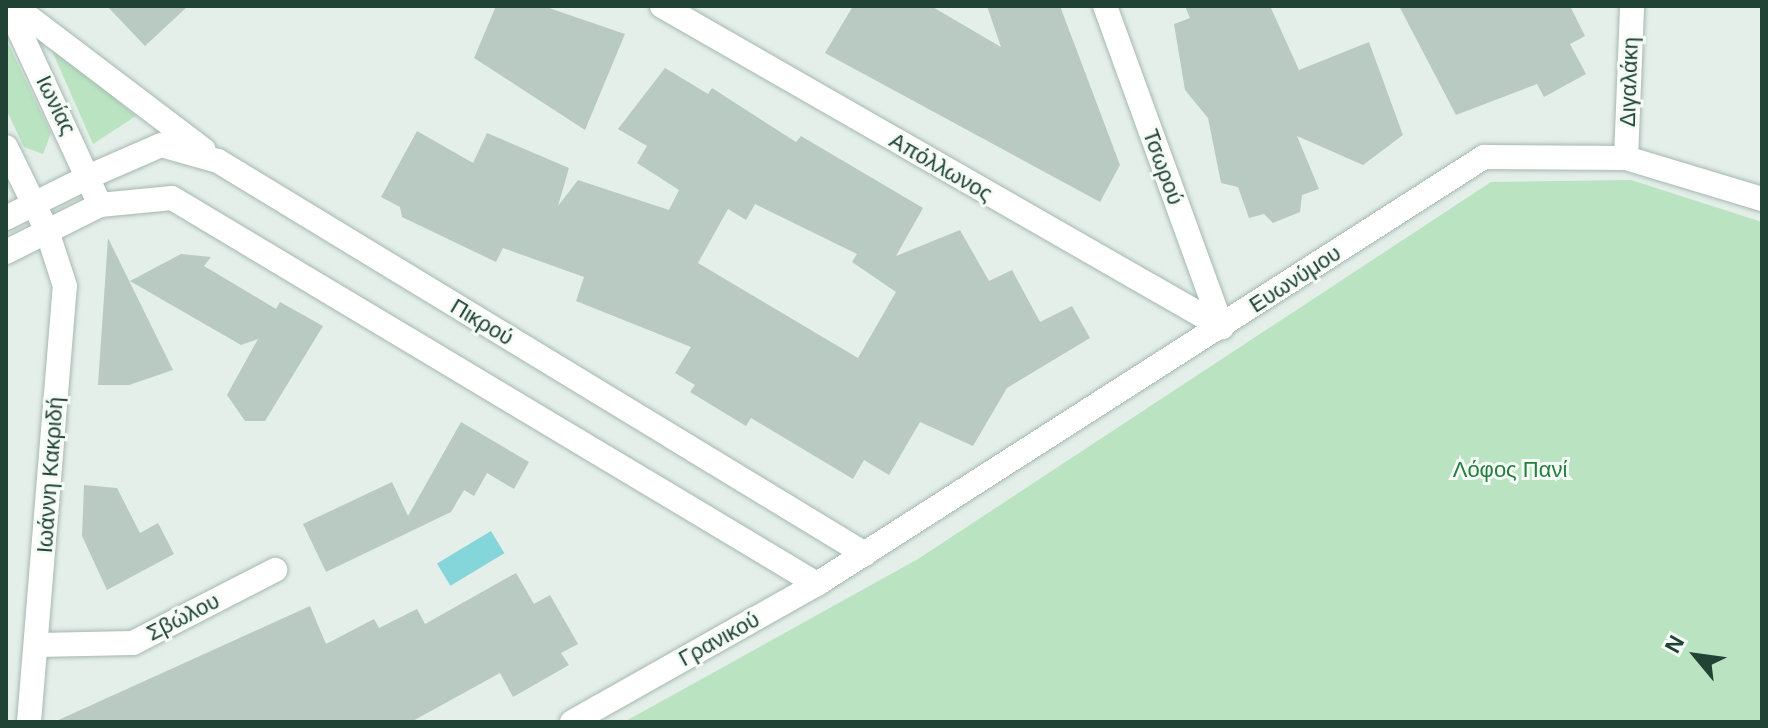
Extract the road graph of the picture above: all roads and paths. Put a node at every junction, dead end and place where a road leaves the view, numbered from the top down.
1 (11, 6) edge
2 (662, 6) edge
3 (1105, 6) edge
4 (1632, 6) edge
5 (6, 147) edge
6 (1626, 158) junction
7 (218, 161) junction
8 (90, 176) junction
9 (1762, 199) edge
10 (34, 204) junction
11 (100, 205) junction
12 (6, 218) edge
13 (47, 231) junction
14 (6, 252) edge
15 (1222, 327) junction
16 (865, 554) junction
17 (275, 570) dead end
18 (817, 584) junction
19 (37, 645) junction
20 (29, 722) edge
21 (572, 722) edge

1 - 7 street
1 - 8 street, Ιωνίας
2 - 15 street, Απόλλωνος
3 - 15 street, Τσωρού
4 - 6 street, Διγαλάκη
5 - 10 street
6 - 9 street, Ευωνύμου
6 - 15 street, Ευωνύμου
7 - 8 street, Πικρού
7 - 16 street, Πικρού
8 - 10 street, Πικρού
8 - 11 street, Ιωνίας
10 - 12 street, Πικρού
10 - 13 street
11 - 13 street
11 - 18 street
13 - 14 street
13 - 19 street, Ιωάννη Κακριδή
15 - 16 street, Ευωνύμου
16 - 18 street, Γρανικού
17 - 19 street, Σβώλου
18 - 21 street, Γρανικού
19 - 20 street, Ιωάννη Κακριδή

